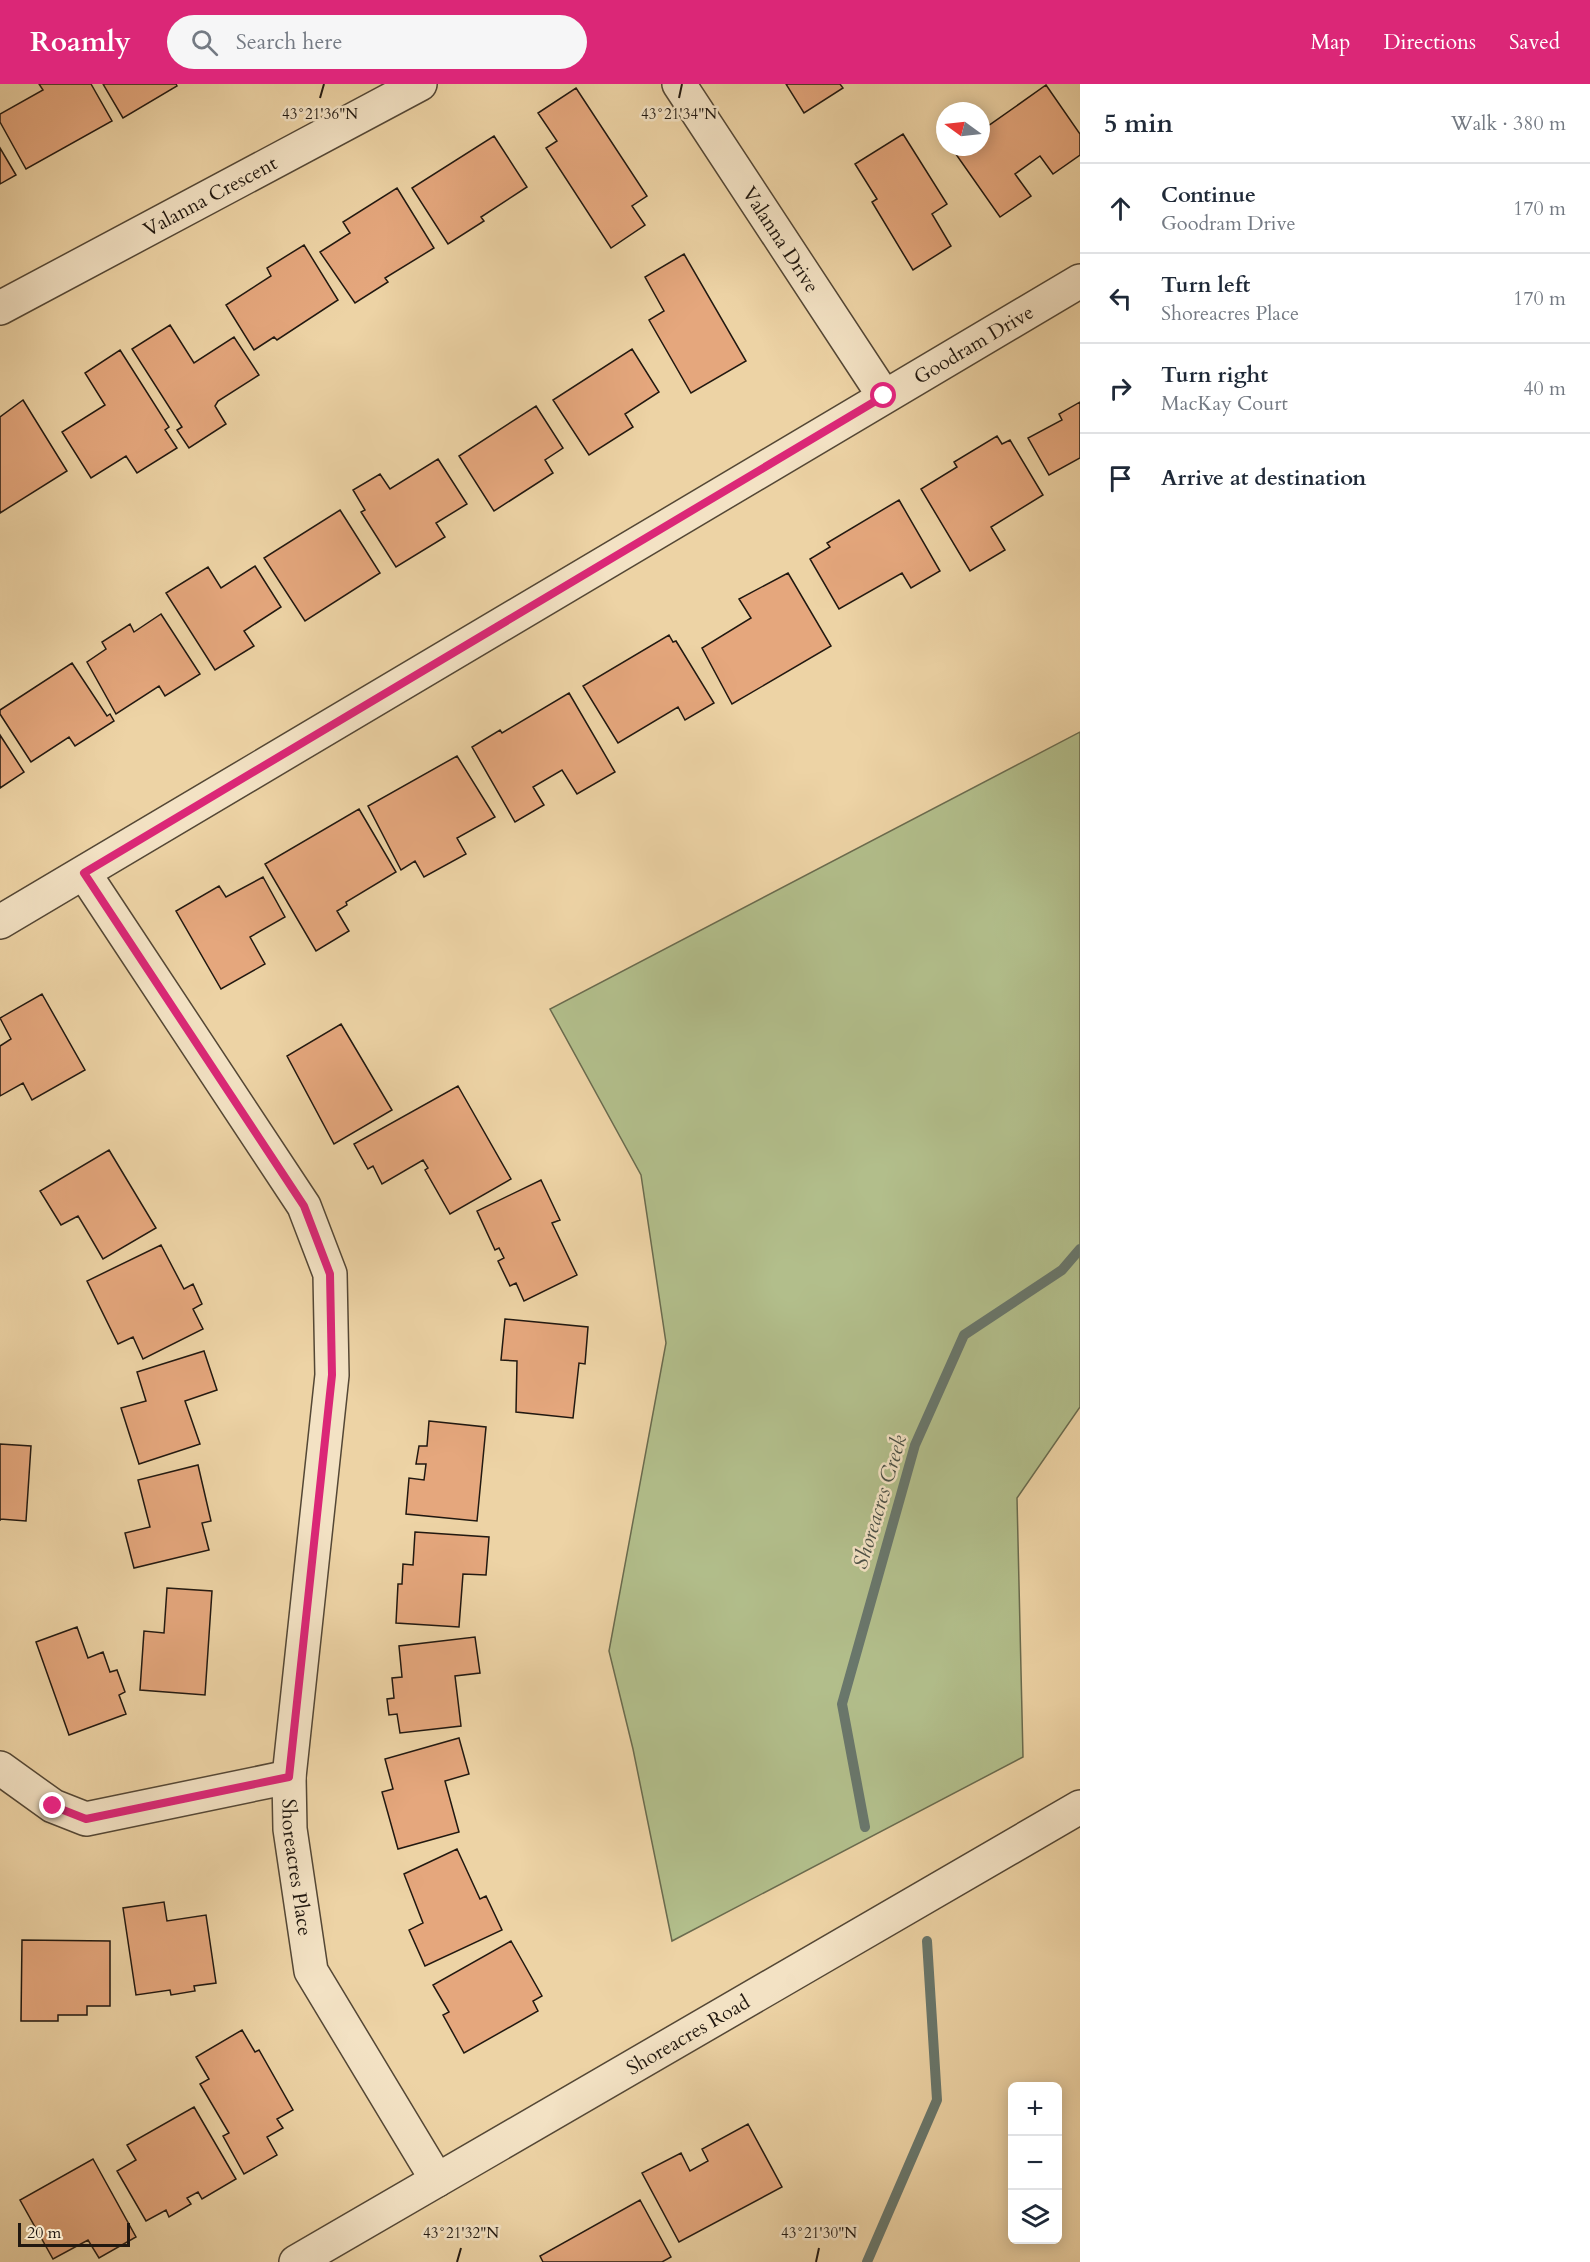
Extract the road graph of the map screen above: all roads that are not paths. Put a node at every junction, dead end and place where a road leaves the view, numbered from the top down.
1 (420, 84) edge
2 (679, 84) edge
3 (1080, 280) edge
4 (0, 308) edge
5 (884, 396) junction
6 (84, 873) junction
7 (0, 922) edge
8 (0, 1768) edge
9 (289, 1777) junction
10 (1080, 1807) edge
11 (437, 2180) junction
12 (296, 2262) edge

1 - 4 street, Valanna Crescent
2 - 5 street, Valanna Drive
3 - 5 street, Goodram Drive
5 - 6 street, Goodram Drive
6 - 7 street, Goodram Drive
6 - 9 street, Shoreacres Place
8 - 9 street
9 - 11 street, Shoreacres Place
10 - 11 street, Shoreacres Road
11 - 12 street, Shoreacres Road

